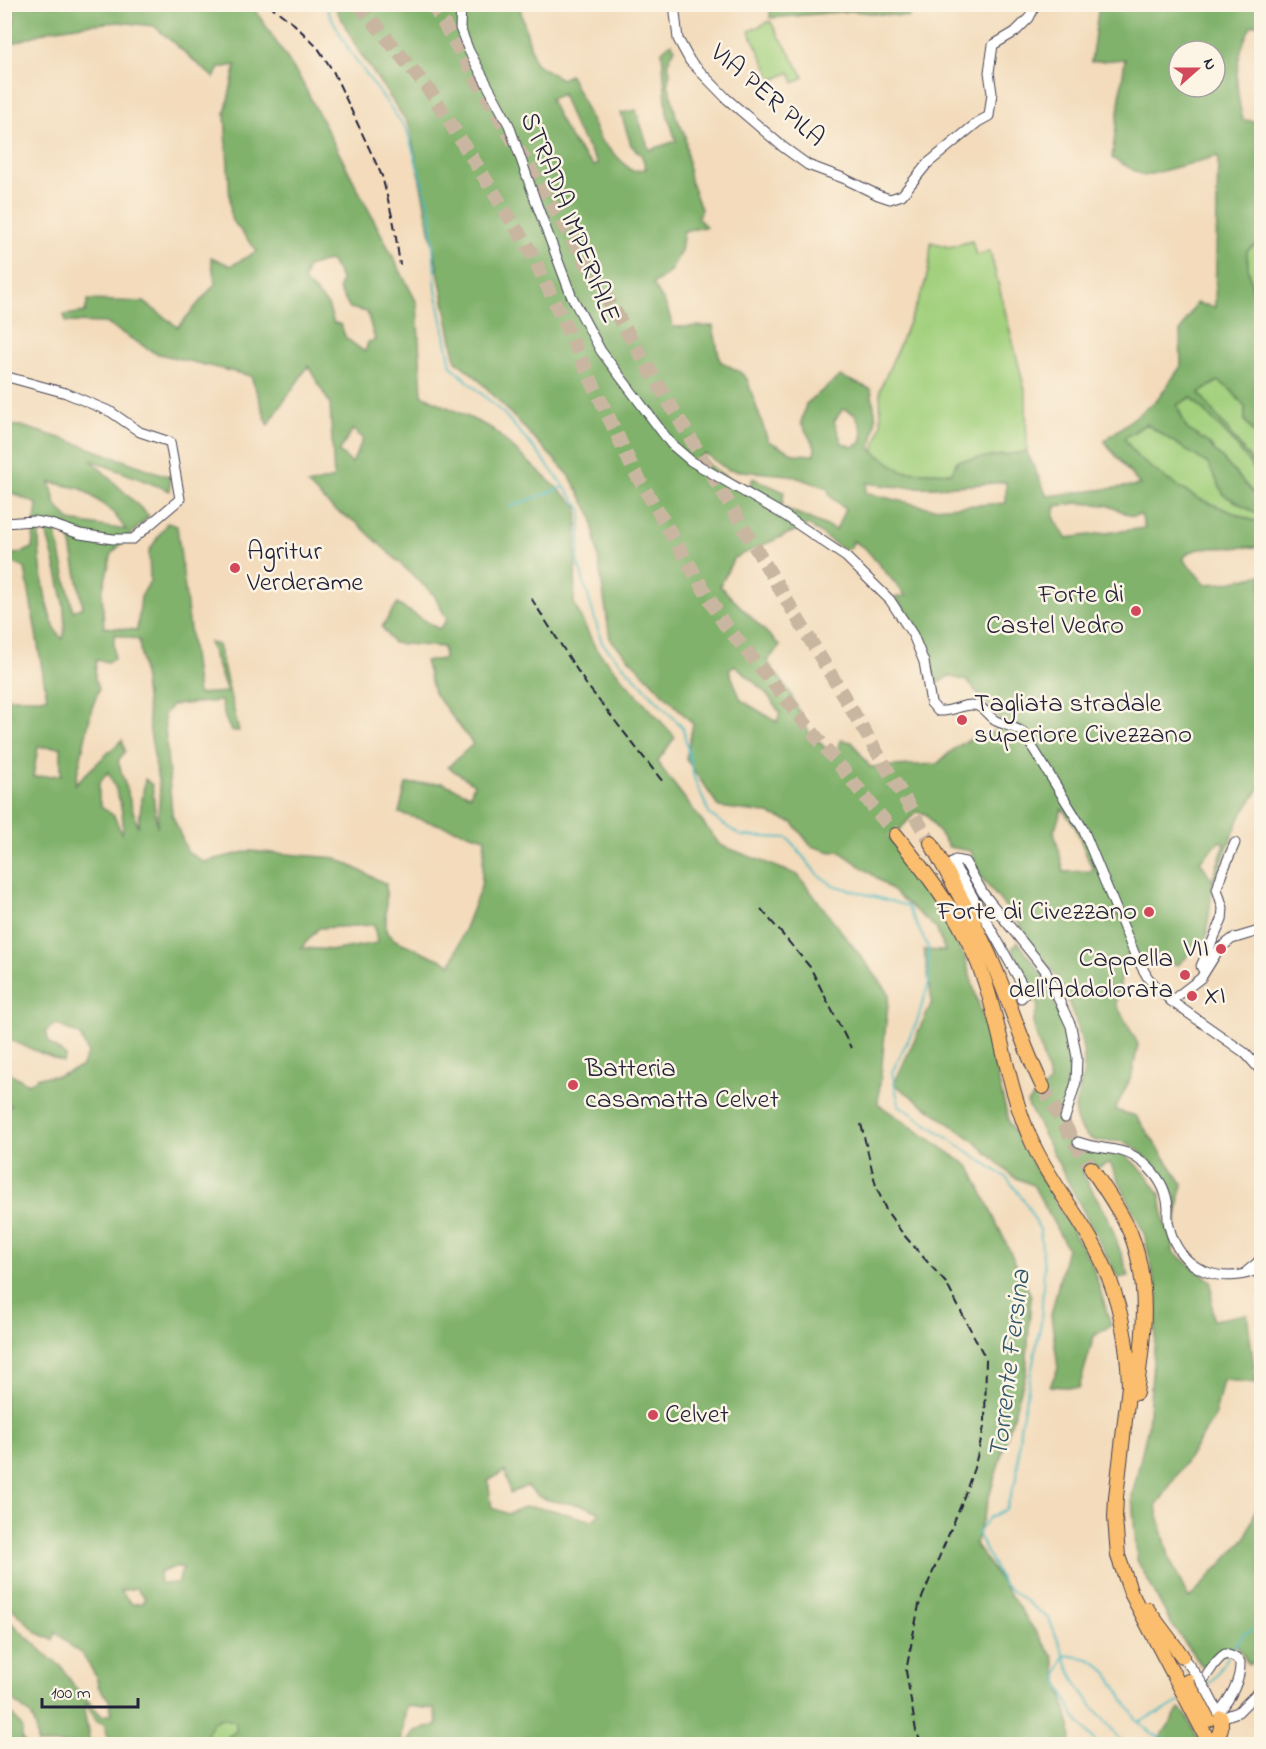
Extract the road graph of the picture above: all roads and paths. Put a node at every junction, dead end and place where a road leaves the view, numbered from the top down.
1 (460, 4) edge
2 (674, 4) edge
3 (1036, 4) edge
4 (4, 376) edge
5 (4, 523) edge
6 (896, 835) tunnel mouth
7 (931, 843) tunnel mouth
8 (1235, 843) dead end
9 (966, 908) junction
10 (1262, 930) edge
11 (1204, 972) junction
12 (1021, 998) joint
13 (1171, 1001) junction
14 (1262, 1072) edge
15 (1043, 1087) tunnel mouth
16 (1065, 1118) dead end
17 (1078, 1142) dead end
18 (1091, 1168) tunnel mouth
19 (1262, 1256) edge
20 (1262, 1268) edge
21 (1243, 1274) junction
22 (1147, 1609) junction
23 (1182, 1656) joint
24 (1187, 1678) junction
25 (1262, 1688) edge
26 (1199, 1699) junction
27 (1220, 1715) junction
28 (1215, 1743) edge

1 - 13 street, STRADA IMPERIALE
2 - 3 street, VIA PER PILA
4 - 5 street
6 - 24 highway
7 - 9 highway
8 - 11 street
9 - 12 highway
9 - 15 highway
10 - 11 street
11 - 13 street
12 - 16 street
13 - 14 street
17 - 21 street
18 - 22 highway
19 - 21 street
20 - 21 street
22 - 23 highway
22 - 24 highway
23 - 24 street
24 - 26 highway
24 - 26 street, bridge
24 - 27 street
25 - 27 street
26 - 27 street
26 - 28 highway
27 - 28 highway

